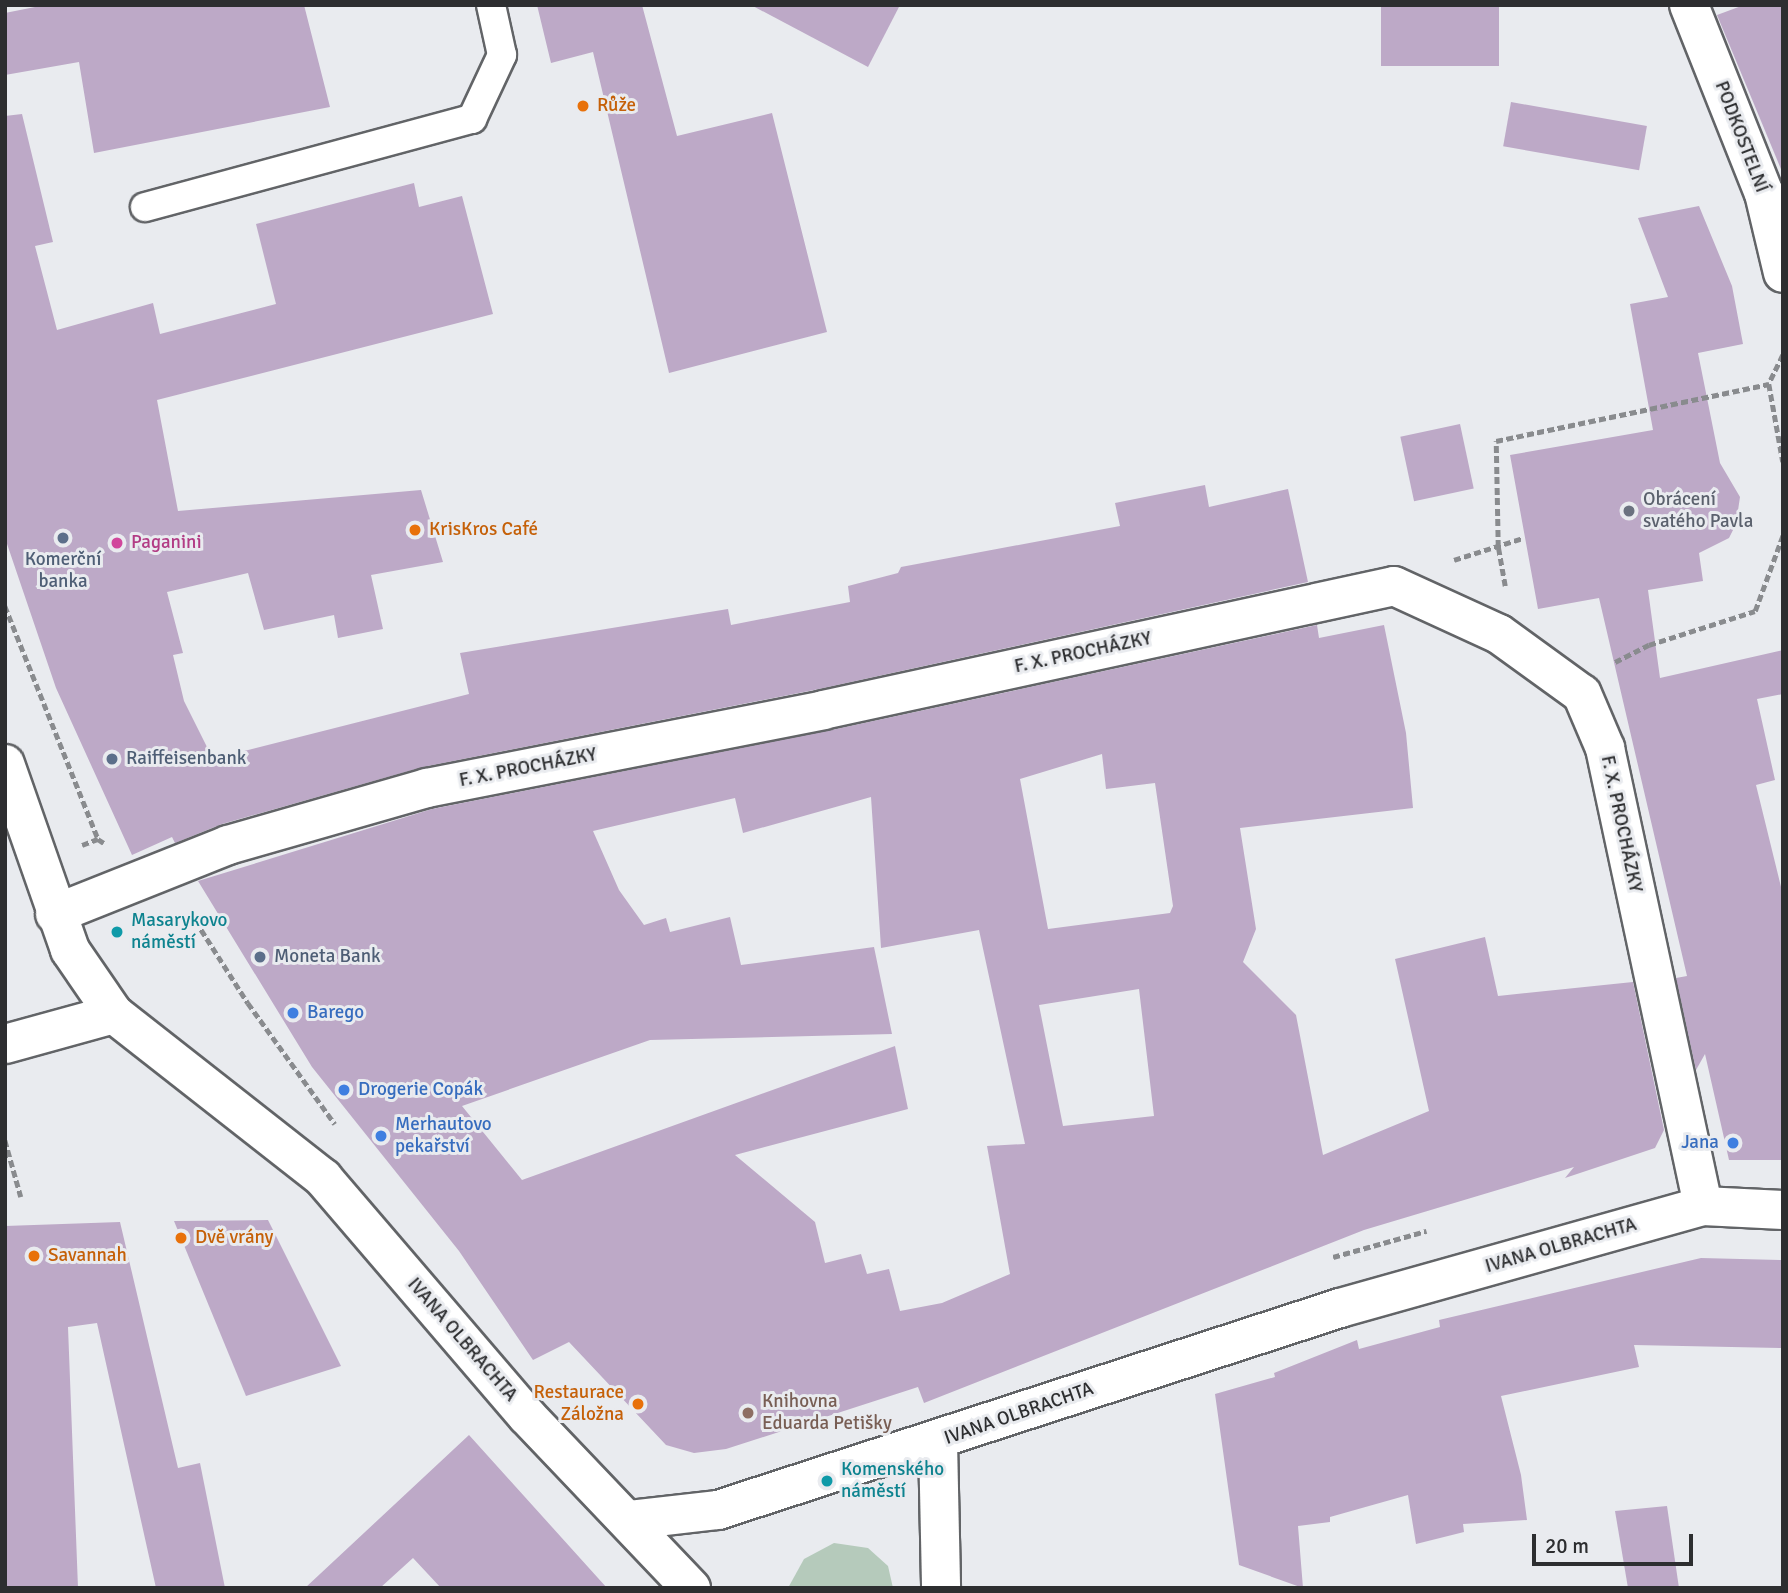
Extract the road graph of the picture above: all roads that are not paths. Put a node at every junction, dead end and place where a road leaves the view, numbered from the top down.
1 (491, 5) edge
2 (1689, 5) edge
3 (145, 207) dead end
4 (1783, 272) edge
5 (5, 764) edge
6 (55, 914) junction
7 (114, 1014) junction
8 (5, 1044) edge
9 (1703, 1206) junction
10 (1783, 1210) edge
11 (938, 1441) junction
12 (630, 1520) junction
13 (691, 1588) edge
14 (941, 1588) edge

1 - 3 lane
2 - 4 main road, PODKOSTELNÍ
5 - 6 main road
6 - 7 main road
6 - 9 main road, F. X. PROCHÁZKY
7 - 8 main road
7 - 12 main road, IVANA OLBRACHTA
9 - 10 main road, IVANA OLBRACHTA
9 - 11 main road, IVANA OLBRACHTA
11 - 12 main road, IVANA OLBRACHTA
11 - 14 main road
12 - 13 main road

